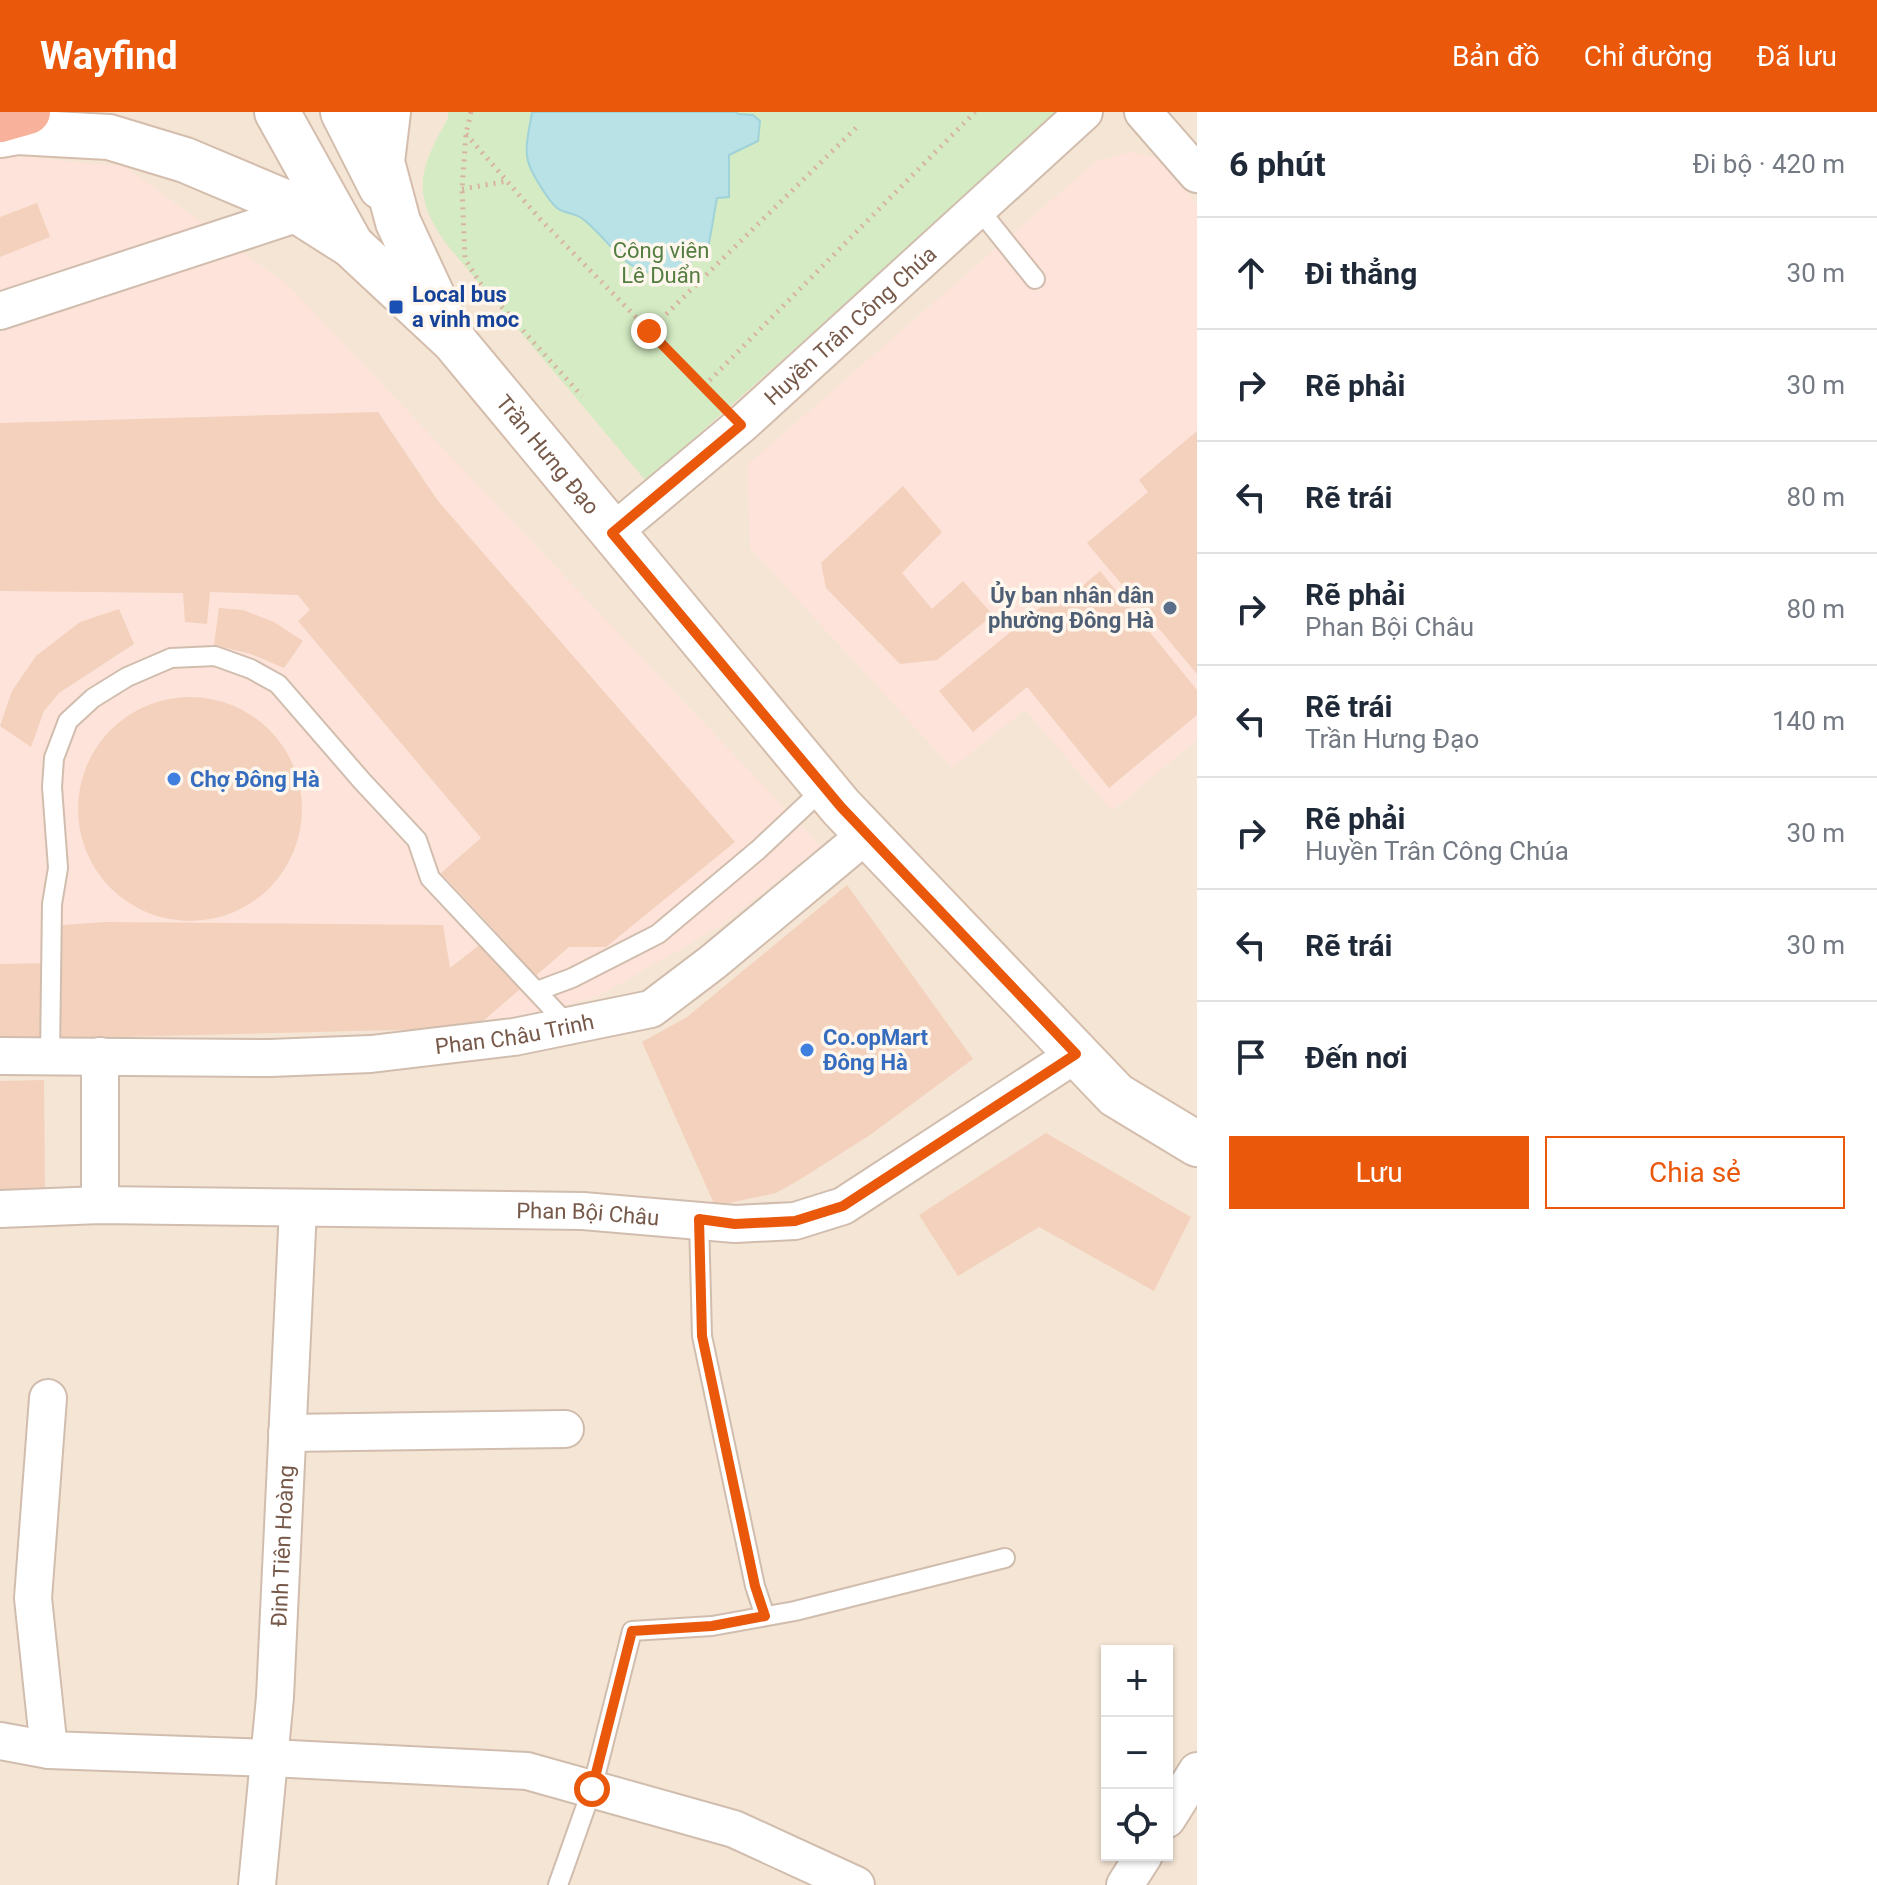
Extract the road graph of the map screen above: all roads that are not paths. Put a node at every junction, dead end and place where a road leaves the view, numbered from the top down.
1 (28, 112) edge
2 (277, 112) edge
3 (343, 112) edge
4 (388, 112) edge
5 (1084, 112) edge
6 (1143, 112) edge
7 (0, 120) edge
8 (0, 135) edge
9 (1197, 174) edge
10 (978, 208) junction
11 (299, 213) junction
12 (398, 222) junction
13 (351, 245) junction
14 (1035, 279) dead end
15 (0, 311) edge
16 (454, 341) junction
17 (612, 533) junction
18 (824, 788) junction
19 (867, 834) junction
20 (537, 991) junction
21 (568, 1025) junction
22 (1076, 1054) junction
23 (0, 1056) edge
24 (50, 1056) junction
25 (100, 1056) junction
26 (1197, 1144) edge
27 (100, 1205) junction
28 (298, 1208) junction
29 (0, 1209) edge
30 (699, 1219) junction
31 (48, 1398) dead end
32 (565, 1429) dead end
33 (287, 1433) junction
34 (1005, 1558) dead end
35 (765, 1616) junction
36 (0, 1741) edge
37 (49, 1750) junction
38 (270, 1758) junction
39 (1197, 1771) edge
40 (592, 1789) junction
41 (1173, 1809) edge
42 (1140, 1861) edge
43 (257, 1885) edge
44 (558, 1885) edge
45 (856, 1885) edge
46 (1125, 1885) edge

1 - 7 highway
2 - 13 main road
3 - 12 main road
4 - 12 main road
5 - 10 street, Huyền Trân Công Chúa
6 - 9 street
8 - 11 main road, Trần Hưng Đạo
10 - 14 lane
10 - 17 street, Huyền Trân Công Chúa
11 - 13 main road, Trần Hưng Đạo
11 - 15 street
12 - 16 main road
13 - 16 main road, Trần Hưng Đạo
16 - 17 main road, Trần Hưng Đạo
17 - 18 main road, Trần Hưng Đạo
18 - 19 main road, Trần Hưng Đạo
18 - 20 lane
19 - 21 street, Phan Châu Trinh
19 - 22 main road, Trần Hưng Đạo
20 - 21 lane
20 - 24 lane
21 - 25 street, Phan Châu Trinh
22 - 26 main road, Trần Hưng Đạo
22 - 30 street, Phan Bội Châu
23 - 24 street, Phan Châu Trinh
24 - 25 street, Phan Châu Trinh
25 - 27 street
27 - 28 street, Phan Bội Châu
27 - 29 street, Phan Bội Châu
28 - 30 street, Phan Bội Châu
28 - 33 street, Đinh Tiên Hoàng
30 - 35 lane
31 - 37 street
32 - 33 street
33 - 38 street, Đinh Tiên Hoàng
34 - 35 lane
35 - 40 lane
36 - 37 street
37 - 38 street
38 - 40 street
38 - 43 street, Đinh Tiên Hoàng
39 - 41 street
40 - 44 lane
40 - 45 street
42 - 46 street

